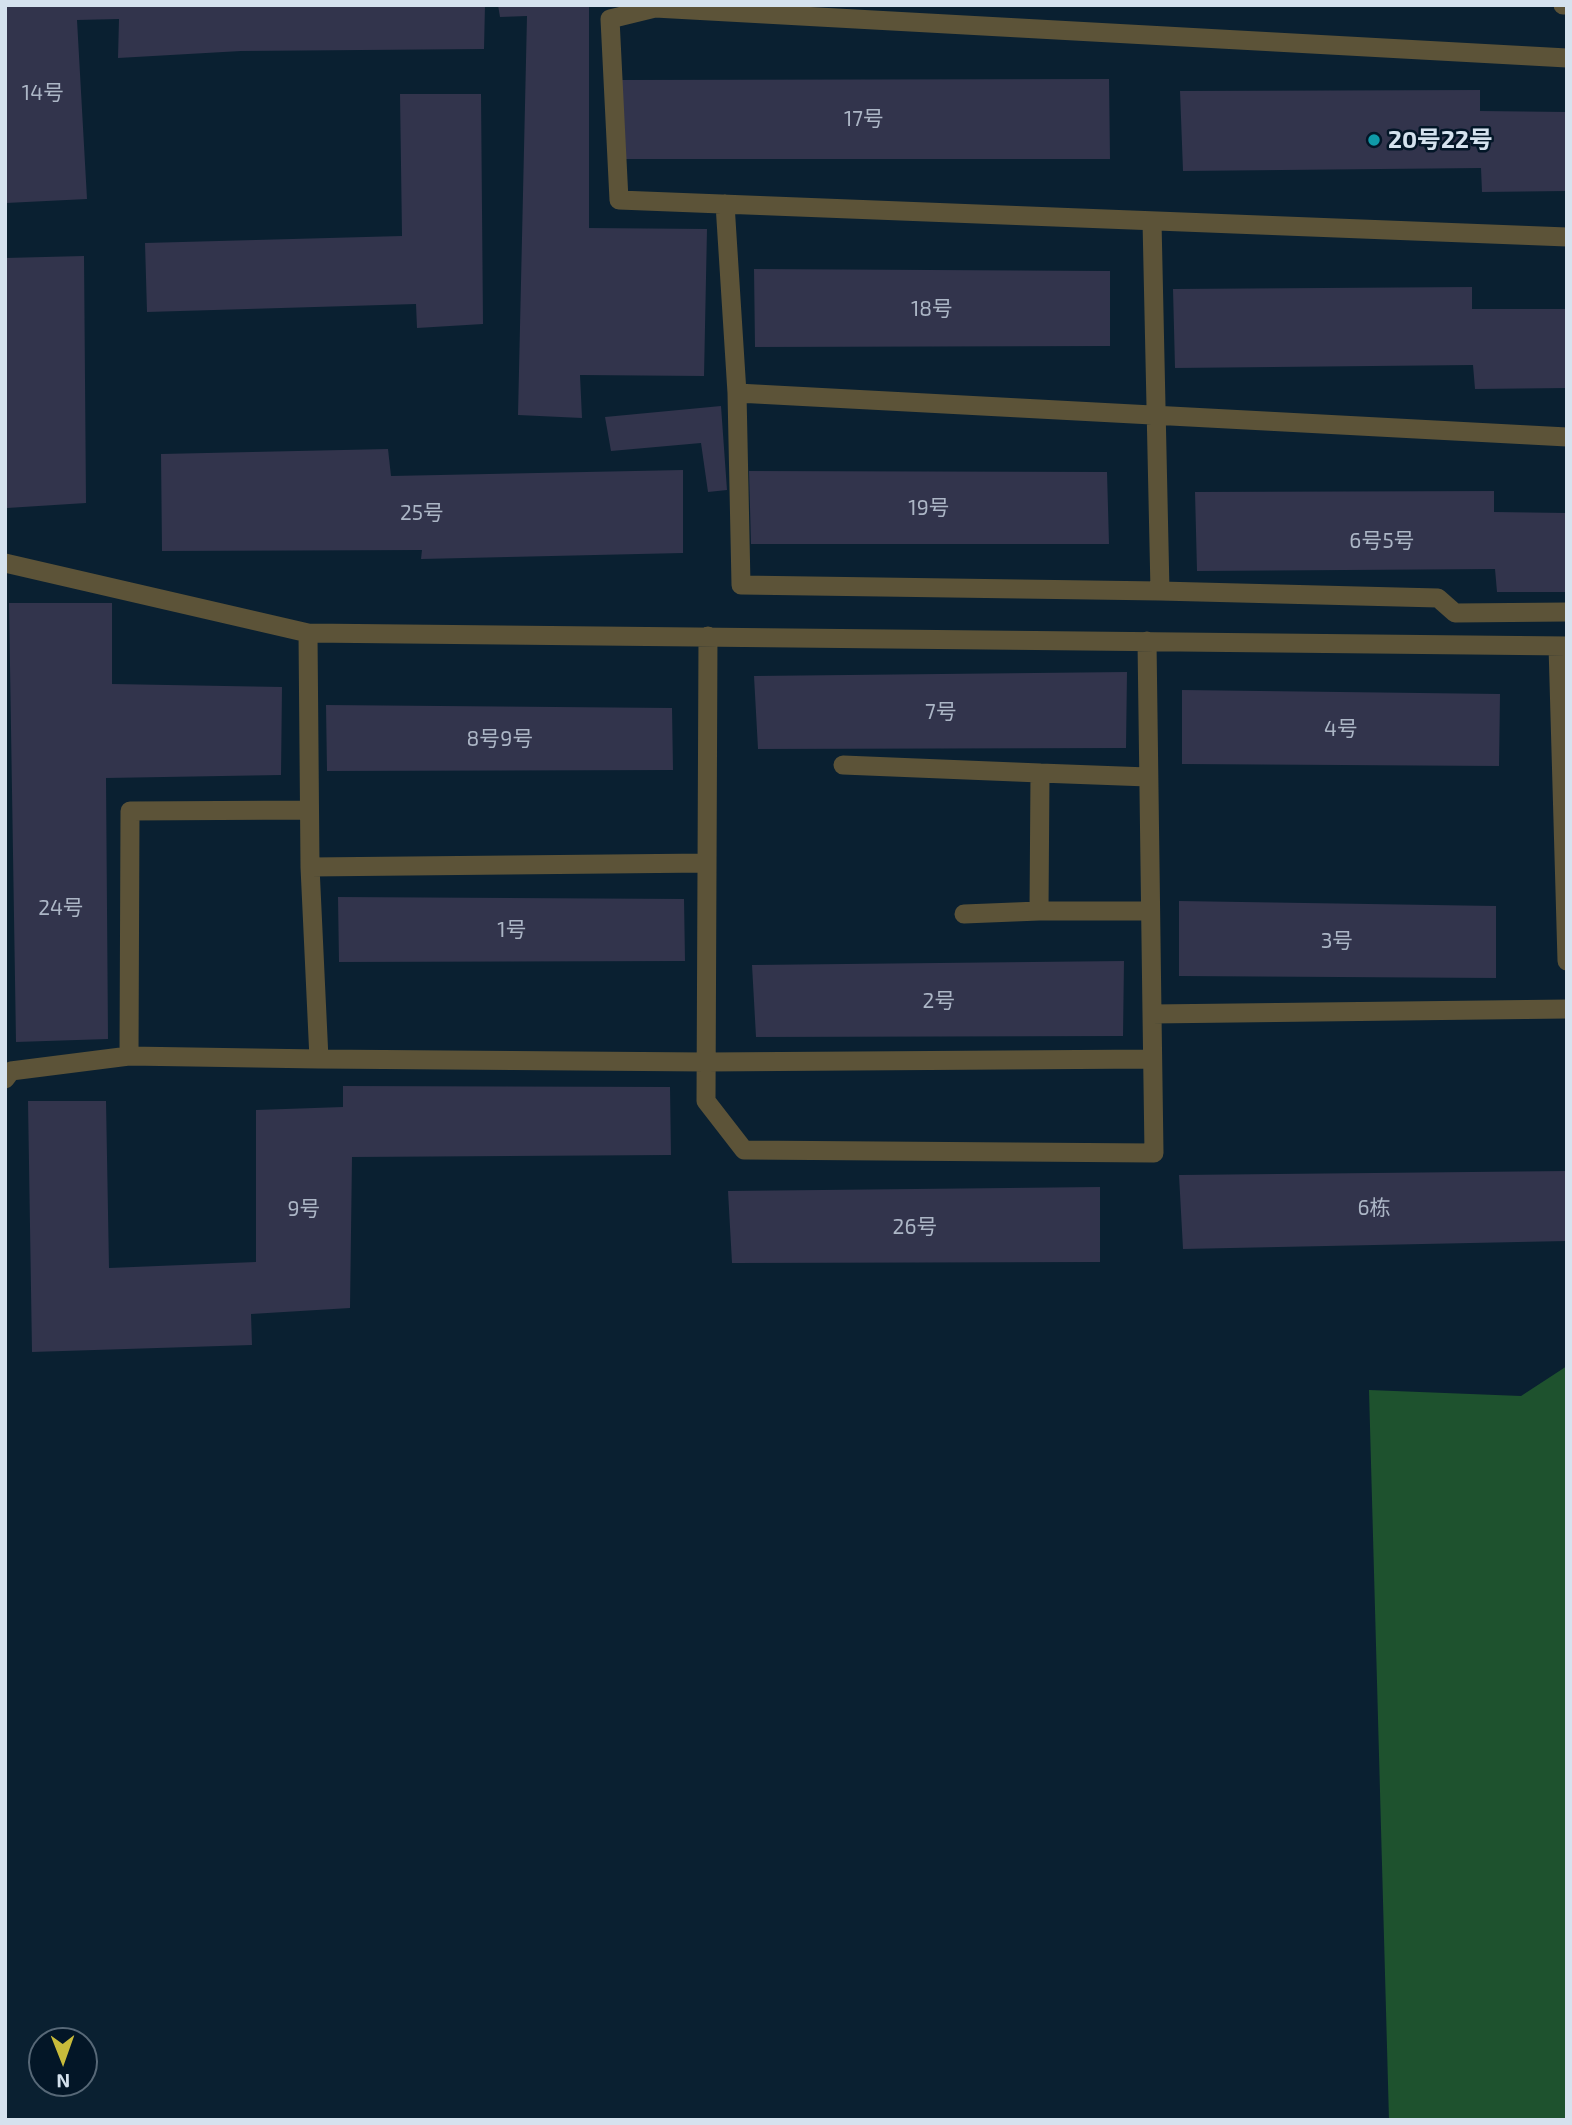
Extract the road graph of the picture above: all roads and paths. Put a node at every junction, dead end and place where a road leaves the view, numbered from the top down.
1 (1567, 58) edge
2 (725, 204) junction
3 (1152, 221) junction
4 (1567, 237) edge
5 (737, 393) junction
6 (1156, 416) junction
7 (1567, 437) edge
8 (5, 563) edge
9 (1160, 591) junction
10 (1567, 612) edge
11 (307, 633) junction
12 (708, 636) junction
13 (1147, 641) junction
14 (1563, 646) edge
15 (843, 765) dead end
16 (1040, 773) junction
17 (1148, 777) junction
18 (309, 810) junction
19 (707, 863) junction
20 (310, 866) junction
21 (1039, 911) junction
22 (1150, 911) junction
23 (964, 915) dead end
24 (1567, 961) edge
25 (1567, 1009) edge
26 (1152, 1014) junction
27 (129, 1056) junction
28 (319, 1059) junction
29 (1152, 1059) junction
30 (706, 1062) junction
31 (5, 1079) edge

1 - 2 street
2 - 3 street
2 - 5 street
3 - 4 street
3 - 6 street
5 - 6 street
5 - 9 street
6 - 7 street
6 - 9 street
8 - 11 street
9 - 10 street
11 - 12 street
11 - 18 street
12 - 13 street
12 - 19 street
13 - 14 street
13 - 17 street
14 - 24 street
15 - 16 street
16 - 17 street
16 - 21 street
17 - 22 street
18 - 20 street
18 - 27 street
19 - 20 street
19 - 30 street
20 - 28 street
21 - 22 street
21 - 23 street
22 - 26 street
25 - 26 street
26 - 29 street
27 - 28 street
27 - 31 street
28 - 30 street
29 - 30 street
29 - 30 street

